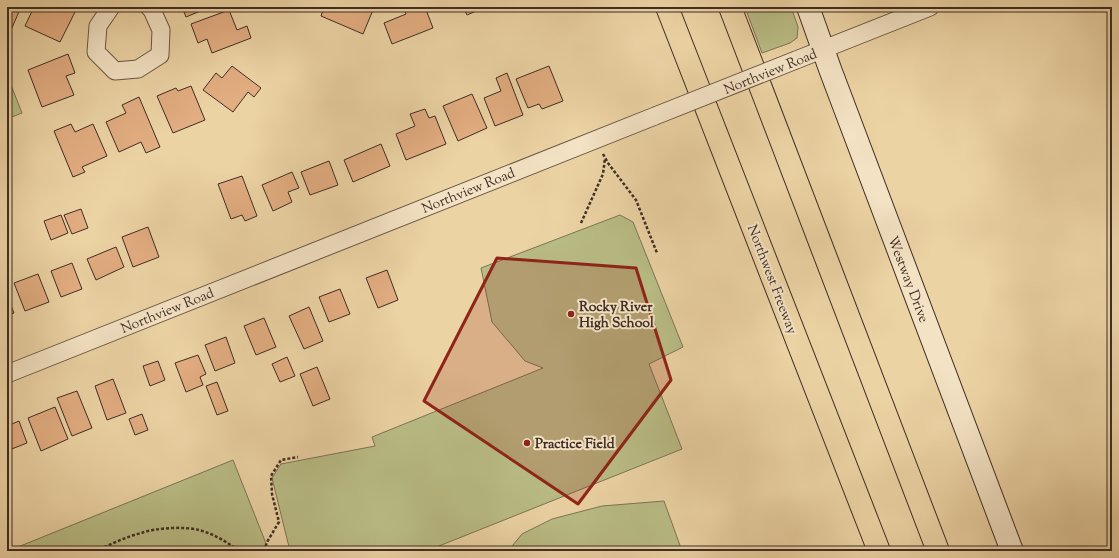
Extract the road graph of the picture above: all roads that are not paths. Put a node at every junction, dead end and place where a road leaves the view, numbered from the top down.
1 (111, 7) edge
2 (149, 7) edge
3 (667, 7) edge
4 (730, 7) edge
5 (808, 7) edge
6 (930, 7) edge
7 (823, 50) junction
8 (7, 374) edge
9 (879, 551) edge
10 (938, 551) edge
11 (1012, 551) edge

1 - 2 street
3 - 9 highway, Northwest Freeway
4 - 10 highway
5 - 7 main road, Westway Drive
6 - 7 street, Northview Road
7 - 8 street, Northview Road, bridge
7 - 11 main road, Westway Drive

